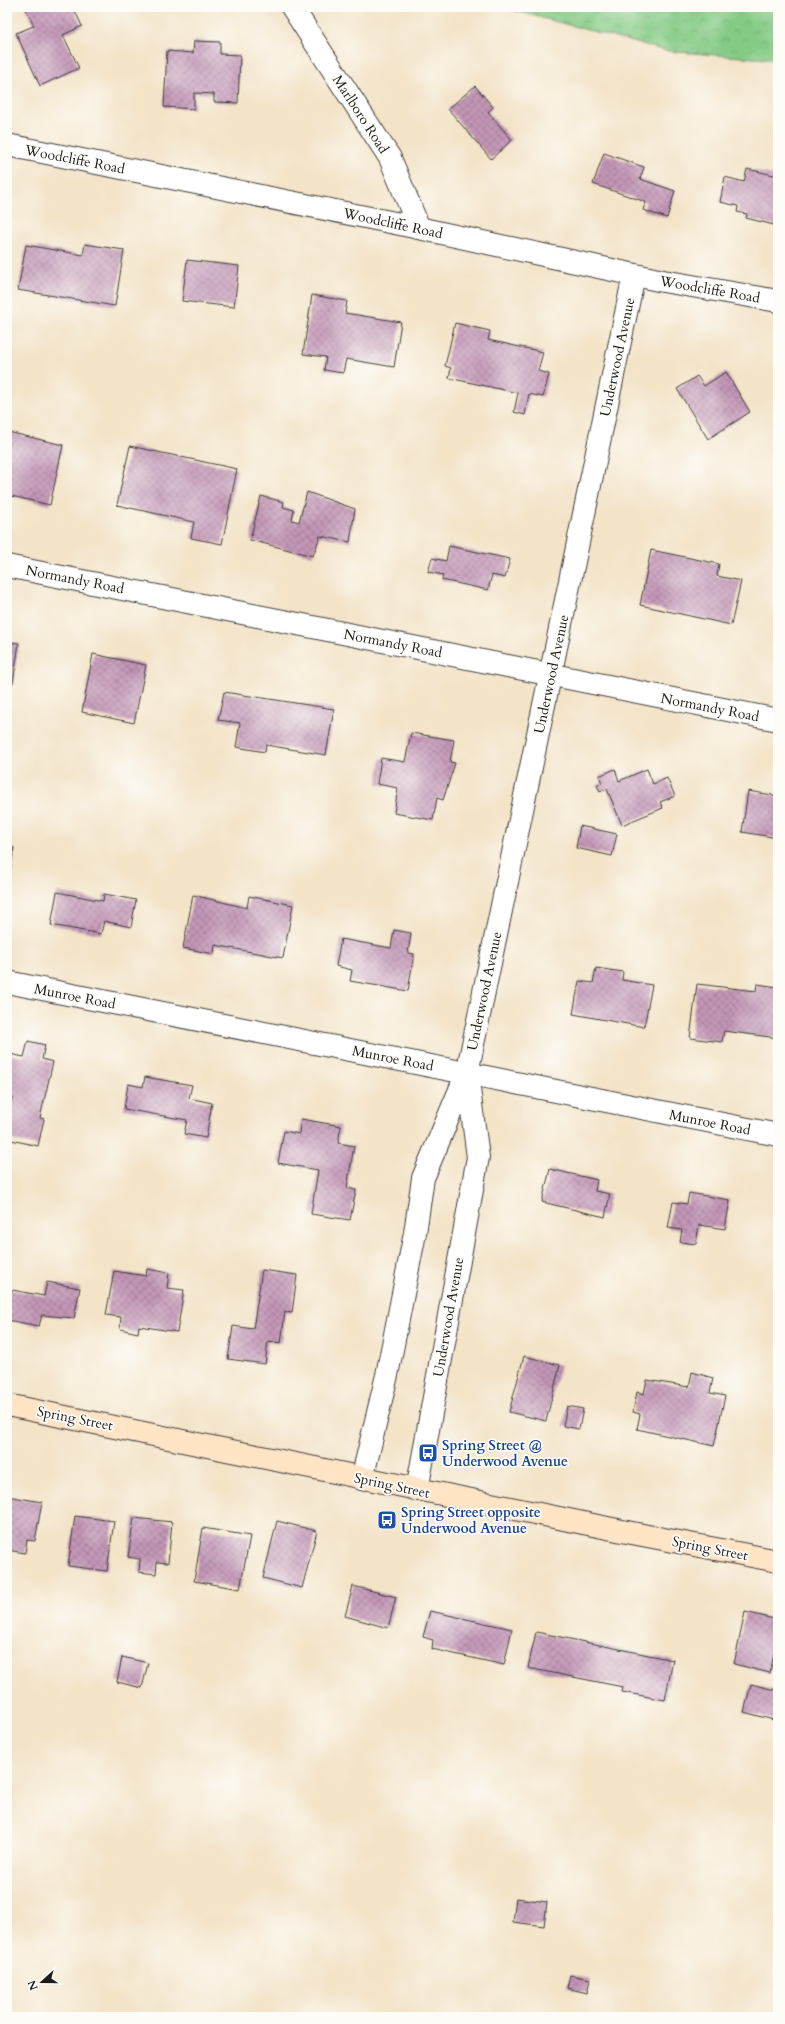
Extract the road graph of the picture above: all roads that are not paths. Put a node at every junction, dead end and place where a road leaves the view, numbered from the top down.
1 (292, 7) edge
2 (7, 145) edge
3 (419, 228) junction
4 (634, 275) junction
5 (778, 301) edge
6 (7, 566) edge
7 (551, 674) junction
8 (778, 720) edge
9 (7, 982) edge
10 (467, 1073) junction
11 (778, 1135) edge
12 (7, 1405) edge
13 (362, 1478) junction
14 (417, 1490) junction
15 (778, 1561) edge

1 - 3 street, Marlboro Road
2 - 3 street, Woodcliffe Road
3 - 4 street, Woodcliffe Road
4 - 5 street, Woodcliffe Road
4 - 7 street, Underwood Avenue
6 - 7 street, Normandy Road
7 - 8 street, Normandy Road
7 - 10 street, Underwood Avenue
9 - 10 street, Munroe Road
10 - 11 street, Munroe Road
10 - 13 street, Underwood Avenue
10 - 14 street, Underwood Avenue
12 - 13 main road, Spring Street
13 - 14 main road, Spring Street
14 - 15 main road, Spring Street

